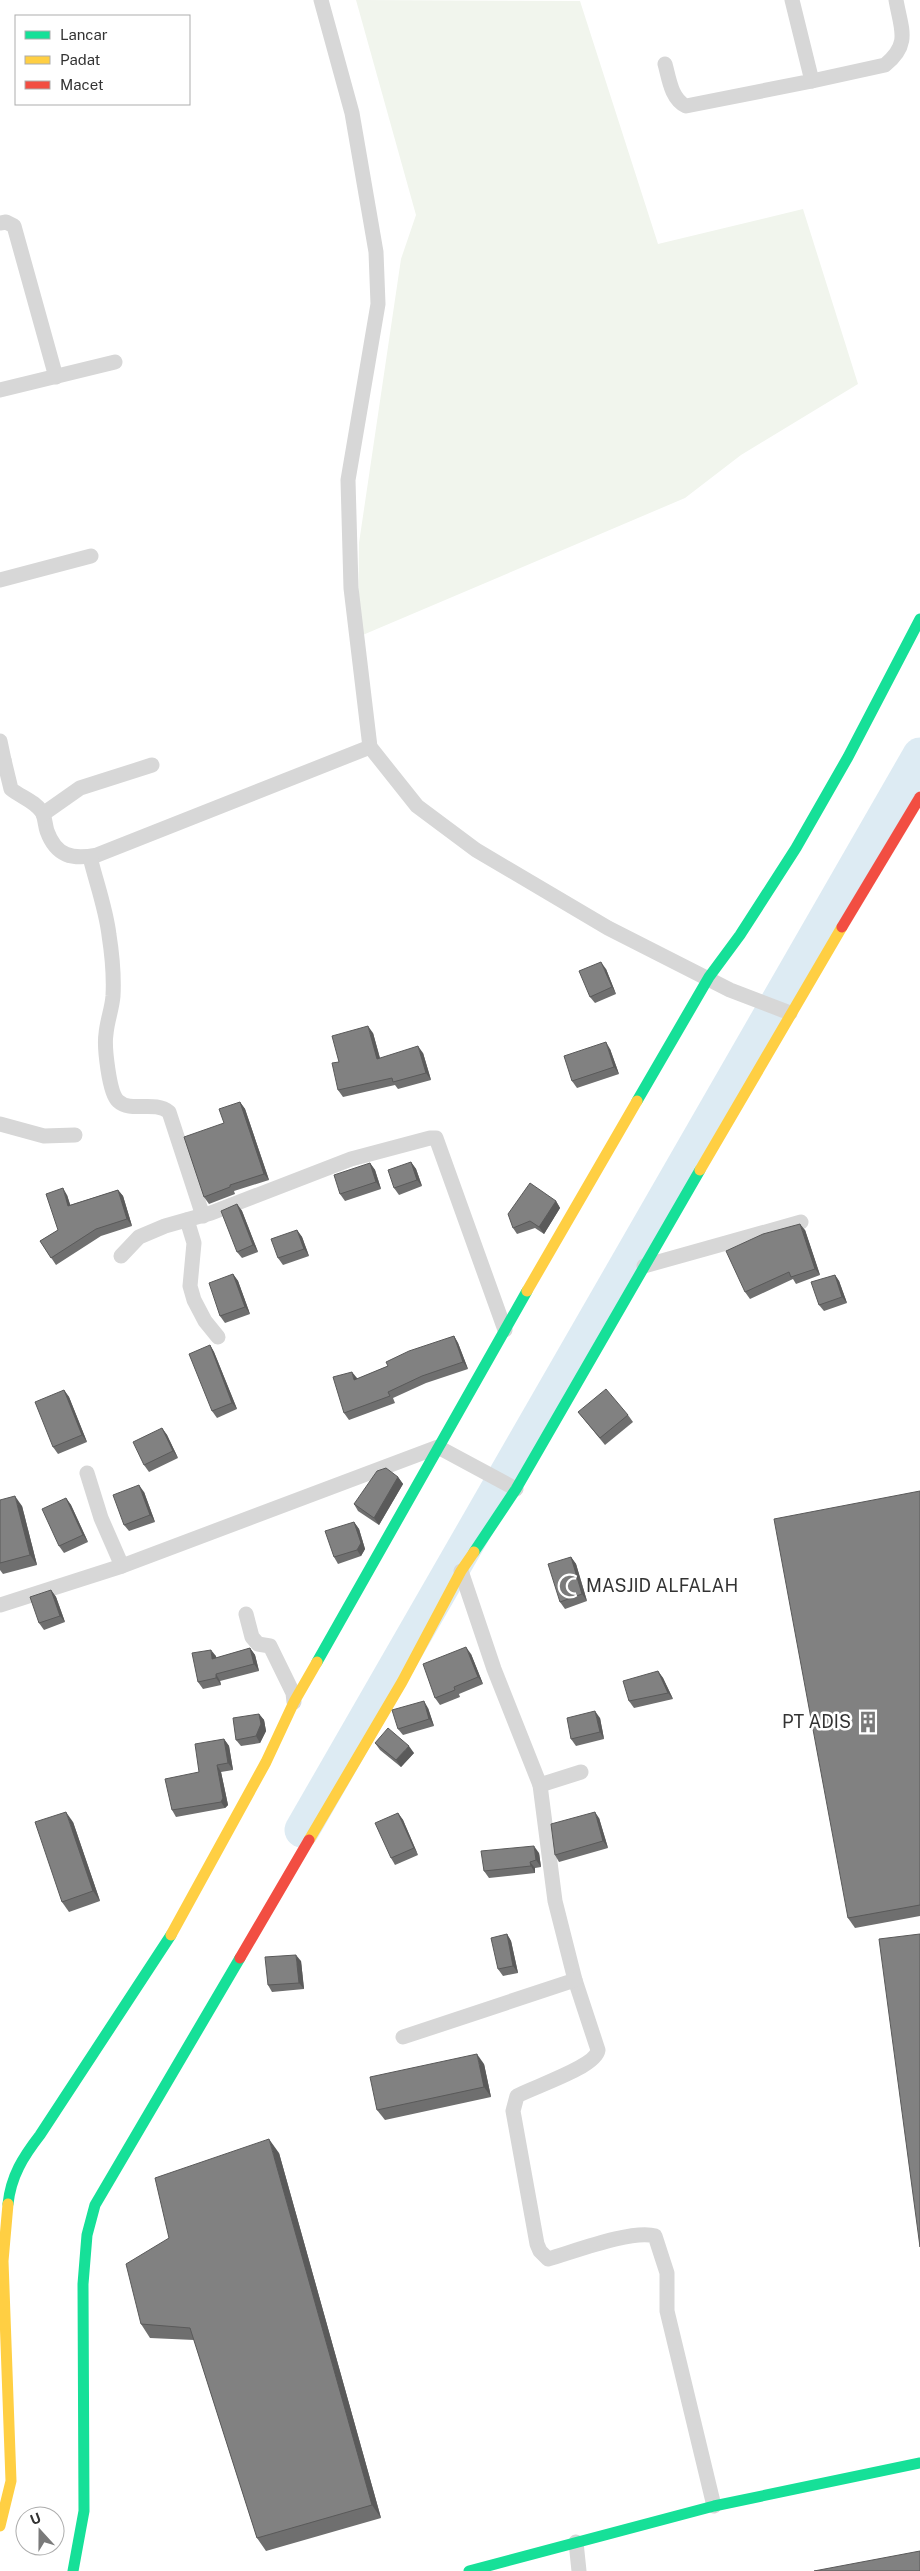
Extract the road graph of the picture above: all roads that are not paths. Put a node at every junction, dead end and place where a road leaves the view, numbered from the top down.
1 (321, 0) edge
2 (792, 0) edge
3 (896, 0) edge
4 (665, 64) dead end
5 (812, 81) junction
6 (0, 223) edge
7 (115, 362) dead end
8 (56, 377) junction
9 (0, 390) edge
10 (91, 556) dead end
11 (0, 580) edge
12 (920, 619) edge
13 (0, 741) edge
14 (359, 751) junction
15 (2, 759) edge
16 (152, 765) dead end
17 (920, 797) edge
18 (43, 814) junction
19 (90, 857) junction
20 (709, 977) junction
21 (787, 1012) junction
22 (0, 1124) edge
23 (75, 1135) dead end
24 (203, 1216) junction
25 (187, 1220) junction
26 (801, 1222) edge
27 (121, 1256) dead end
28 (644, 1266) junction
29 (505, 1330) junction
30 (218, 1337) dead end
31 (438, 1447) junction
32 (87, 1472) dead end
33 (510, 1486) junction
34 (122, 1566) junction
35 (461, 1571) junction
36 (0, 1604) edge
37 (246, 1614) dead end
38 (294, 1702) junction
39 (581, 1772) dead end
40 (540, 1785) junction
41 (575, 1980) junction
42 (403, 2037) dead end
43 (920, 2462) edge
44 (714, 2506) junction
45 (0, 2526) edge
46 (576, 2542) junction
47 (73, 2571) edge
48 (469, 2571) edge
49 (580, 2571) edge

1 - 14 street
2 - 5 street
3 - 5 street
4 - 5 street
6 - 8 street
7 - 8 street
8 - 9 street
10 - 11 street
12 - 20 street
13 - 15 street
14 - 19 street
14 - 20 street
15 - 18 street
16 - 18 street
17 - 21 street
18 - 19 street
19 - 24 street
20 - 21 street
20 - 29 street
21 - 28 street
22 - 23 street
24 - 25 street
24 - 29 street
25 - 27 street
25 - 30 street
26 - 28 street
28 - 33 street
29 - 31 street
31 - 33 street
31 - 34 street
31 - 38 street
32 - 34 street
33 - 35 street
34 - 36 street
35 - 40 street
35 - 47 street
37 - 38 street
38 - 45 street
39 - 40 street
40 - 41 street
41 - 42 street
41 - 44 street
43 - 44 street
44 - 46 street
46 - 48 street
46 - 49 street

